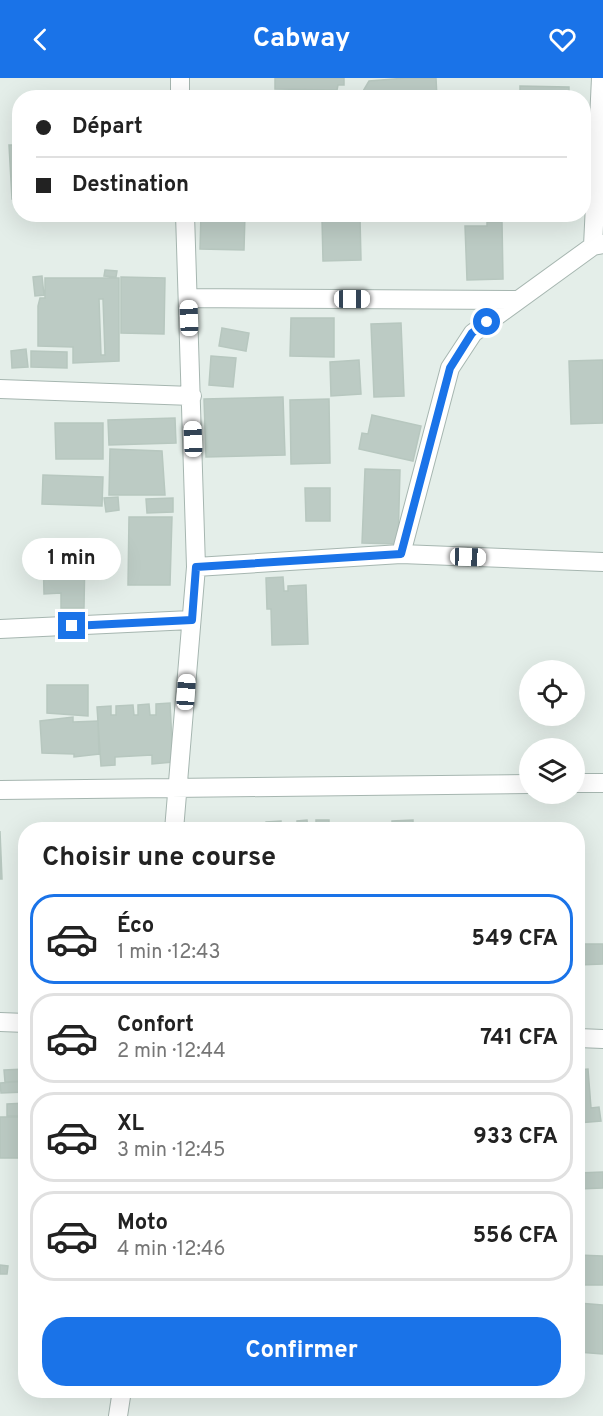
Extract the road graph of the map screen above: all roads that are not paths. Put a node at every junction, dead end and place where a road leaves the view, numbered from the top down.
1 (601, 78) edge
2 (185, 222) edge
3 (598, 245) edge
4 (188, 298) junction
5 (516, 300) junction
6 (0, 389) edge
7 (192, 396) junction
8 (401, 554) junction
9 (603, 562) edge
10 (196, 567) junction
11 (192, 620) junction
12 (0, 629) edge
13 (585, 783) edge
14 (603, 783) edge
15 (519, 784) edge
16 (179, 787) junction
17 (0, 790) edge
18 (175, 822) edge
19 (0, 1022) edge
20 (18, 1023) edge
21 (585, 1038) edge
22 (603, 1039) edge
23 (121, 1398) edge
24 (118, 1416) edge

1 - 3 street
2 - 4 street
3 - 5 street
4 - 5 street
4 - 7 street
5 - 8 street
6 - 7 street
7 - 10 street
8 - 9 street
8 - 10 street
10 - 11 street
11 - 12 street
11 - 16 street
13 - 14 street
15 - 16 street
16 - 17 street
16 - 18 street
19 - 20 street
21 - 22 street
23 - 24 street

